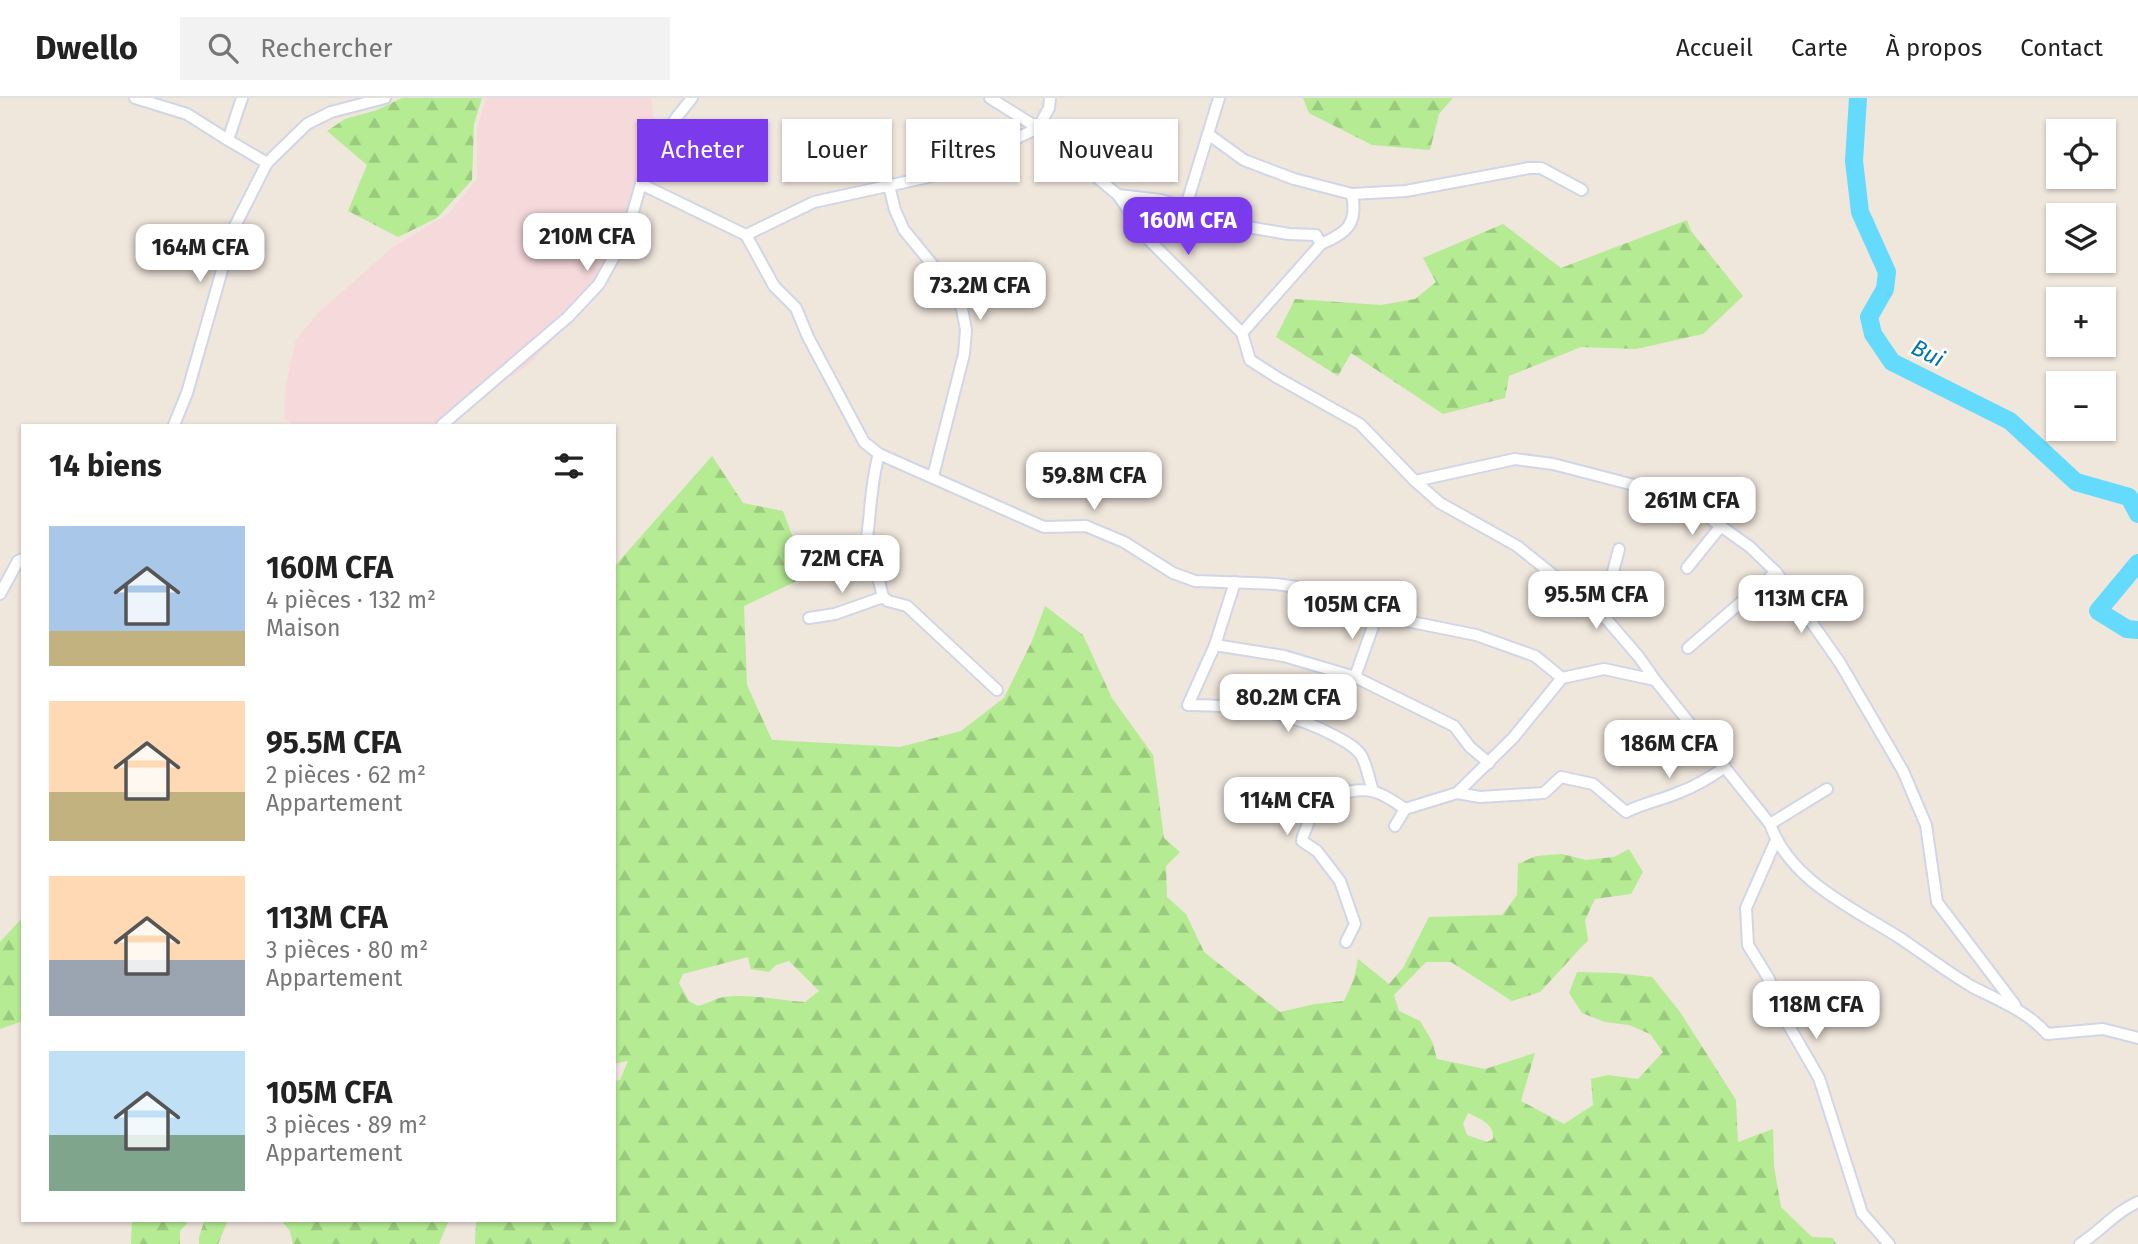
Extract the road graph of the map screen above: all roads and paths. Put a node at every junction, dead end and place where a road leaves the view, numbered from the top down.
1 (135, 98) edge
2 (242, 98) edge
3 (385, 98) edge
4 (692, 98) edge
5 (990, 98) edge
6 (1050, 98) edge
7 (1219, 98) edge
8 (1043, 119) edge
9 (1034, 126) edge
10 (1034, 130) edge
11 (1208, 134) junction
12 (228, 140) junction
13 (267, 163) junction
14 (1102, 182) edge
15 (641, 184) junction
16 (889, 186) junction
17 (1582, 190) dead end
18 (1352, 194) junction
19 (1118, 195) junction
20 (1186, 206) junction
21 (746, 235) junction
22 (1321, 244) junction
23 (1242, 333) junction
24 (174, 424) edge
25 (443, 424) edge
26 (878, 454) junction
27 (933, 476) junction
28 (1415, 481) junction
29 (1721, 526) junction
30 (1619, 549) dead end
31 (21, 560) edge
32 (1687, 568) dead end
33 (1776, 572) junction
34 (1235, 582) junction
35 (0, 594) edge
36 (883, 597) junction
37 (1602, 614) junction
38 (1377, 615) junction
39 (809, 618) dead end
40 (1214, 645) junction
41 (1688, 648) dead end
42 (1355, 677) junction
43 (1562, 678) junction
44 (1655, 680) junction
45 (997, 690) dead end
46 (1489, 763) junction
47 (1725, 767) junction
48 (1827, 789) dead end
49 (1373, 791) junction
50 (1457, 793) junction
51 (1405, 809) junction
52 (1770, 824) junction
53 (1395, 826) dead end
54 (1776, 840) junction
55 (1346, 943) dead end
56 (2018, 1008) junction
57 (2138, 1038) edge
58 (2138, 1202) edge
59 (1889, 1244) edge
60 (2080, 1244) edge

1 - 12 street
2 - 12 street
3 - 13 street
4 - 15 street
5 - 9 street
6 - 8 street
7 - 11 street
10 - 16 street
11 - 18 street
11 - 20 street
12 - 13 street
13 - 24 street
14 - 19 street
15 - 21 street
15 - 25 street
16 - 21 street
16 - 27 street
17 - 18 street
18 - 22 street
19 - 20 street
19 - 23 street
20 - 22 street
21 - 26 street
22 - 23 street
23 - 28 street
26 - 27 street
26 - 36 street
27 - 34 street
28 - 29 street
28 - 37 street
29 - 32 street
29 - 33 street
30 - 37 street
31 - 35 street
33 - 41 street
33 - 56 street
34 - 38 street
34 - 40 street
36 - 39 street
36 - 45 street
37 - 44 street
38 - 42 street
38 - 43 street
40 - 42 street
40 - 49 street
42 - 46 street
43 - 44 street
43 - 46 street
44 - 47 street
46 - 50 street
47 - 50 street
47 - 52 street
48 - 52 street
49 - 51 street
49 - 55 street
50 - 51 street
51 - 53 street
52 - 54 street
54 - 56 street
54 - 59 street
56 - 57 street
58 - 60 street

